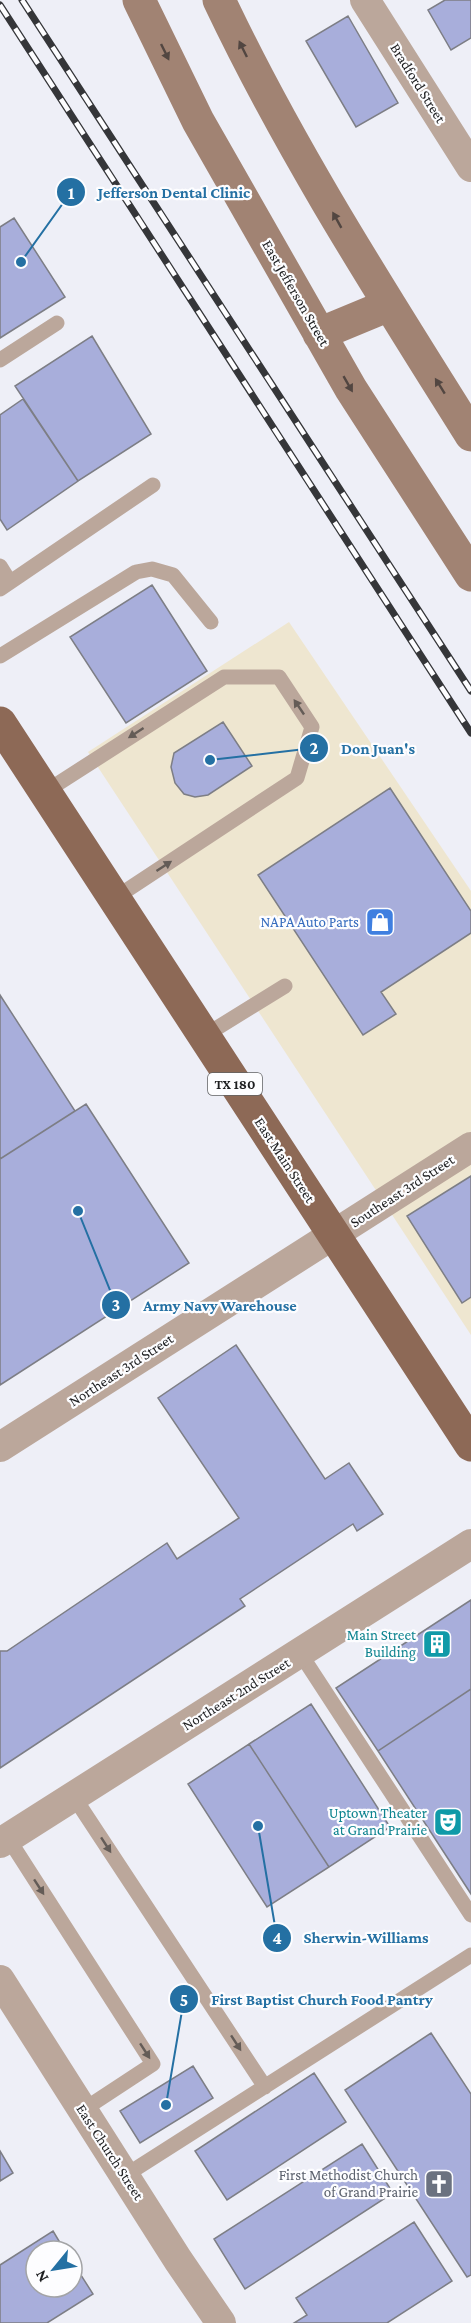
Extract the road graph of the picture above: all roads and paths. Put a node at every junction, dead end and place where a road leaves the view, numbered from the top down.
1 (139, 0) edge
2 (219, 0) edge
3 (365, 0) edge
4 (471, 167) edge
5 (389, 305) junction
6 (57, 323) dead end
7 (319, 333) junction
8 (0, 360) edge
9 (471, 435) edge
10 (153, 485) dead end
11 (0, 566) edge
12 (470, 570) edge
13 (5, 585) edge
14 (212, 622) dead end
15 (0, 657) edge
16 (0, 723) edge
17 (45, 792) junction
18 (115, 898) junction
19 (285, 986) dead end
20 (204, 1036) junction
21 (471, 1147) edge
22 (334, 1235) junction
23 (471, 1445) edge
24 (0, 1447) edge
25 (471, 1544) edge
26 (300, 1653) junction
27 (74, 1797) junction
28 (4, 1840) edge
29 (471, 1915) edge
30 (471, 1955) edge
31 (4, 1994) edge
32 (265, 2088) junction
33 (83, 2110) junction
34 (126, 2175) junction
35 (221, 2323) edge

1 -> 7 main road, East Jefferson Street
5 -> 2 main road
3 - 4 street, Bradford Street
5 - 7 main road
9 -> 5 main road
6 - 8 lane
7 -> 12 main road, East Jefferson Street
10 - 13 lane
11 - 13 lane
14 - 15 lane
16 - 17 main road, East Main Street / TX 180
17 - 18 main road, East Main Street / TX 180
18 -> 17 lane
18 - 20 main road, East Main Street / TX 180
19 - 20 lane
20 - 22 main road, East Main Street / TX 180
21 - 22 street, Southeast 3rd Street
22 - 23 main road, East Main Street / TX 180
22 - 24 street, Northeast 3rd Street
25 - 26 street, Northeast 2nd Street
26 - 27 street, Northeast 2nd Street
26 - 29 lane
27 - 28 street, Northeast 2nd Street
27 -> 32 lane
28 -> 33 lane
30 - 32 lane
31 - 33 street, East Church Street
32 - 34 lane
33 - 34 street, East Church Street
34 - 35 street, East Church Street

